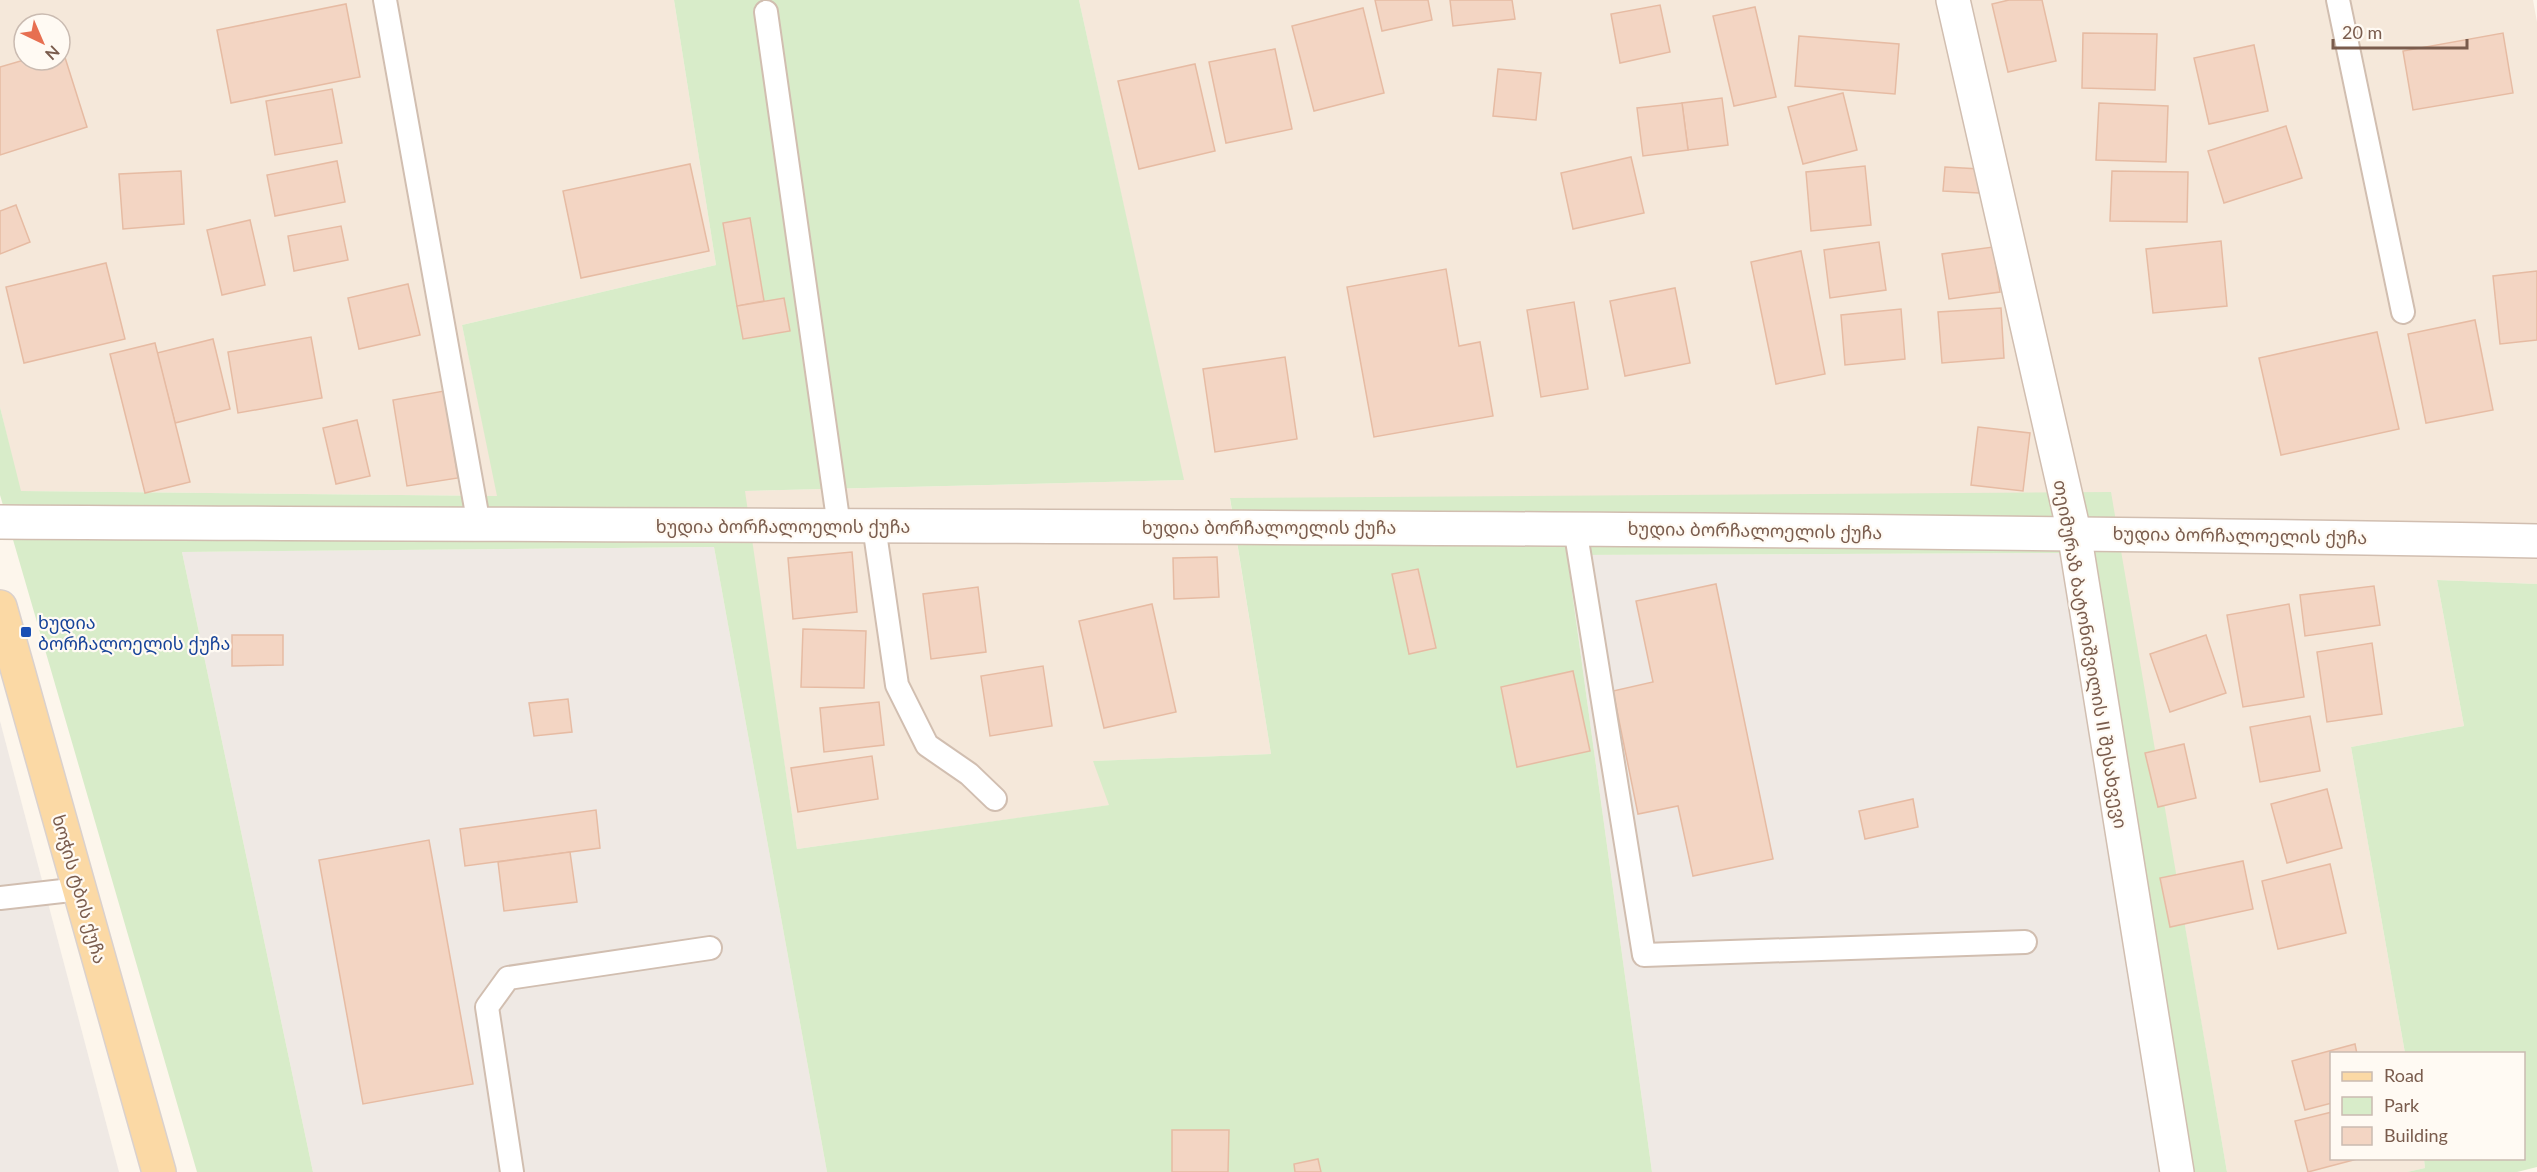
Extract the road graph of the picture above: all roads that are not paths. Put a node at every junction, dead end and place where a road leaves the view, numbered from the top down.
1 (386, 0) edge
2 (1953, 0) edge
3 (2338, 0) edge
4 (766, 12) dead end
5 (2403, 312) dead end
6 (0, 522) edge
7 (479, 525) junction
8 (839, 526) junction
9 (874, 526) junction
10 (1575, 528) junction
11 (2074, 532) junction
12 (2537, 541) edge
13 (0, 607) edge
14 (994, 799) dead end
15 (80, 889) junction
16 (0, 898) edge
17 (2025, 942) dead end
18 (710, 948) dead end
19 (159, 1172) edge
20 (512, 1172) edge
21 (2177, 1172) edge

1 - 7 lane
2 - 11 street, თეიმურაზ ბატონიშვილის II შესახვევი
3 - 5 lane
4 - 8 lane
6 - 7 street, ხუდია ბორჩალოელის ქუჩა
7 - 8 street, ხუდია ბორჩალოელის ქუჩა
8 - 9 street, ხუდია ბორჩალოელის ქუჩა
9 - 10 street, ხუდია ბორჩალოელის ქუჩა
9 - 14 lane
10 - 11 street, ხუდია ბორჩალოელის ქუჩა
10 - 17 lane
11 - 12 street, ხუდია ბორჩალოელის ქუჩა
11 - 21 street, თეიმურაზ ბატონიშვილის II შესახვევი
13 - 15 main road, ხოჭის ტბის ქუჩა
15 - 16 lane
15 - 19 main road, ხოჭის ტბის ქუჩა
18 - 20 lane

